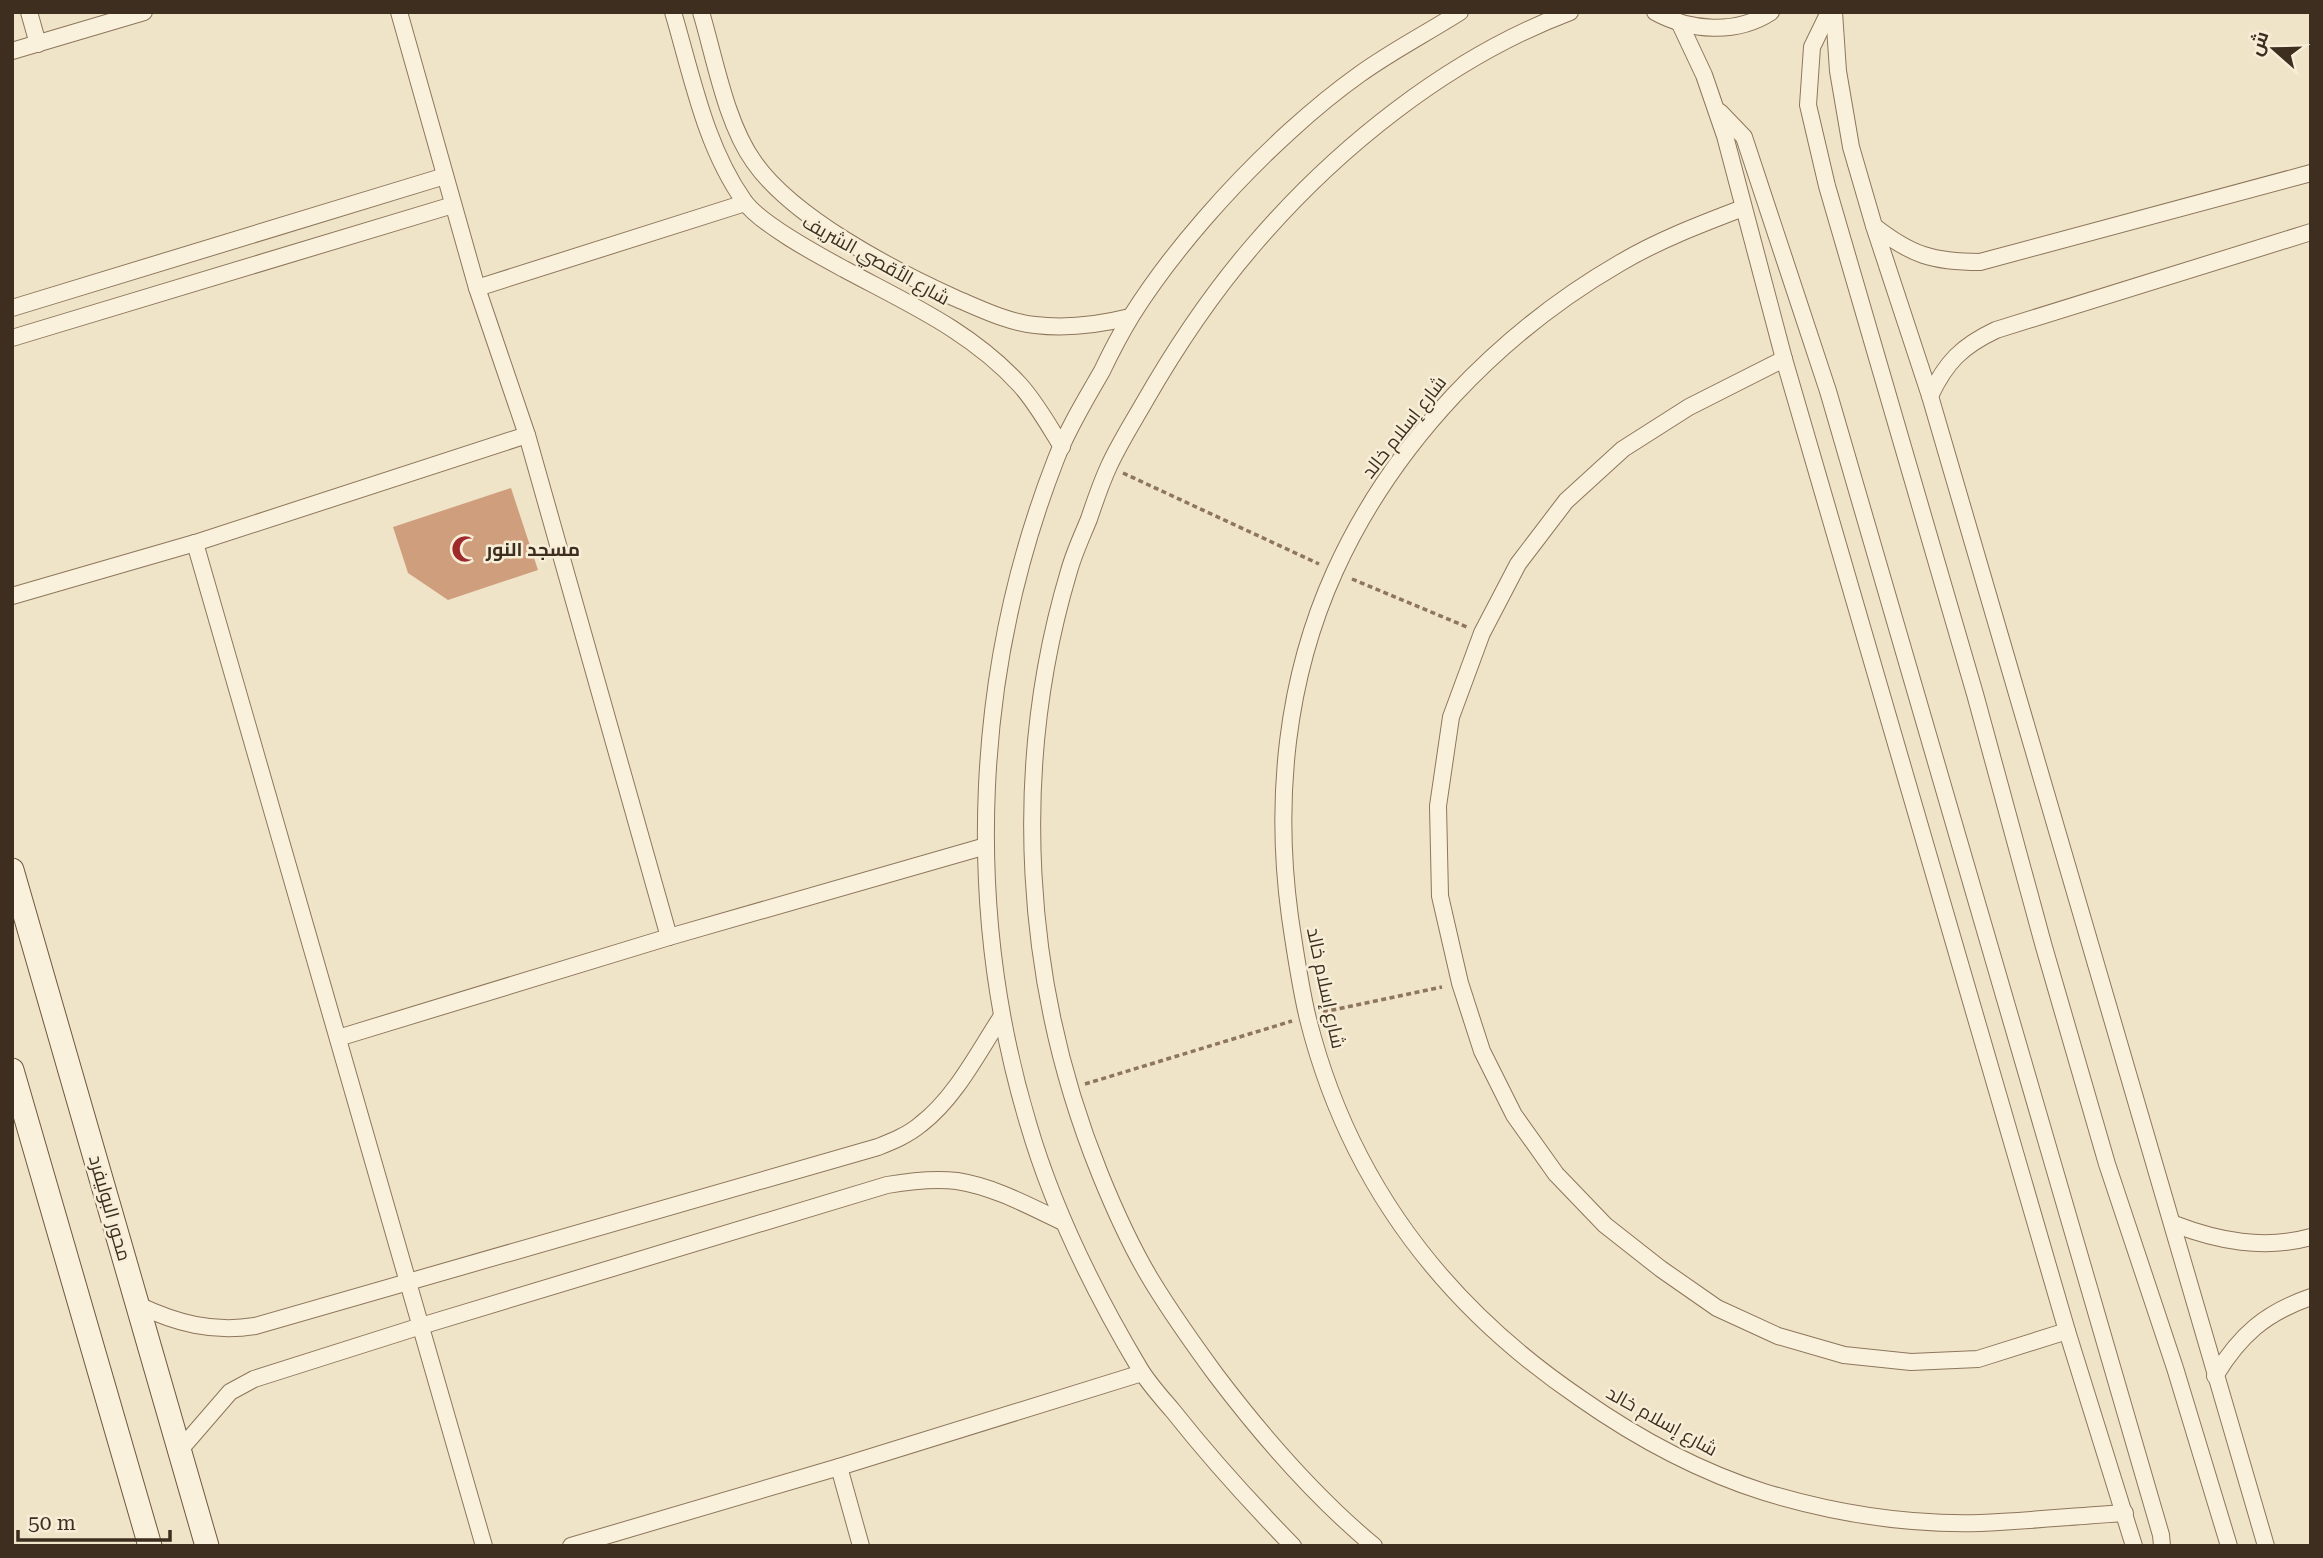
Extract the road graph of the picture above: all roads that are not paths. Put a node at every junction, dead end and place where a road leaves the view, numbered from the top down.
1 (29, 12) edge
2 (144, 12) edge
3 (399, 12) edge
4 (673, 12) edge
5 (701, 12) edge
6 (1570, 12) edge
7 (1656, 12) edge
8 (1771, 12) edge
9 (1831, 12) edge
10 (1451, 15) edge
11 (1680, 24) junction
12 (38, 44) junction
13 (12, 51) edge
14 (1714, 105) junction
15 (2311, 173) edge
16 (445, 176) junction
17 (745, 203) junction
18 (453, 205) junction
19 (1743, 208) junction
20 (1874, 226) junction
21 (2311, 232) edge
22 (477, 288) junction
23 (12, 308) edge
24 (1130, 317) junction
25 (12, 338) edge
26 (1784, 359) junction
27 (1930, 396) junction
28 (527, 435) junction
29 (1062, 447) junction
30 (195, 543) junction
31 (12, 596) edge
32 (986, 846) junction
33 (12, 870) edge
34 (668, 937) junction
35 (1002, 1016) junction
36 (338, 1038) junction
37 (12, 1070) edge
38 (1063, 1222) junction
39 (2174, 1224) junction
40 (2311, 1237) edge
41 (407, 1281) junction
42 (2311, 1297) edge
43 (138, 1306) junction
44 (421, 1326) junction
45 (2067, 1331) junction
46 (1142, 1373) junction
47 (2215, 1376) junction
48 (180, 1451) junction
49 (839, 1467) junction
50 (2125, 1513) junction
51 (150, 1546) edge
52 (207, 1546) edge
53 (484, 1546) edge
54 (571, 1546) edge
55 (861, 1546) edge
56 (1293, 1546) edge
57 (1374, 1546) edge
58 (2133, 1546) edge
59 (2162, 1546) edge
60 (2230, 1546) edge
61 (2266, 1546) edge

1 - 12 street
2 - 12 street
3 - 16 street
4 - 17 street, شارع الأقصي الشريف
5 - 24 street, شارع الأقصي الشريف
6 - 57 street
7 - 11 street
8 - 11 street
9 - 20 street
9 - 60 street
10 - 24 street
11 - 14 street
12 - 13 street
14 - 19 street
14 - 59 street
15 - 20 street
16 - 18 street
16 - 23 street
17 - 22 street
17 - 29 street, شارع الأقصي الشريف
18 - 22 street
18 - 25 street
19 - 26 street
19 - 50 street, شارع إسلام خالد
20 - 27 street
21 - 27 street
22 - 28 street
24 - 29 street
26 - 45 street
26 - 45 street
27 - 39 street
28 - 30 street
28 - 34 street
29 - 32 street
30 - 31 street
30 - 36 street
32 - 34 street
32 - 35 street
33 - 43 street, محور البوليفرد
34 - 36 street
35 - 38 street
35 - 41 street
36 - 41 street
37 - 51 street
38 - 44 street
38 - 46 street
39 - 40 street
39 - 47 street
41 - 43 street
41 - 44 street
42 - 47 street
43 - 48 street, محور البوليفرد
44 - 48 street
44 - 53 street
45 - 50 street
46 - 49 street
46 - 56 street
47 - 61 street
48 - 52 street, محور البوليفرد
49 - 54 street
49 - 55 street
50 - 58 street

